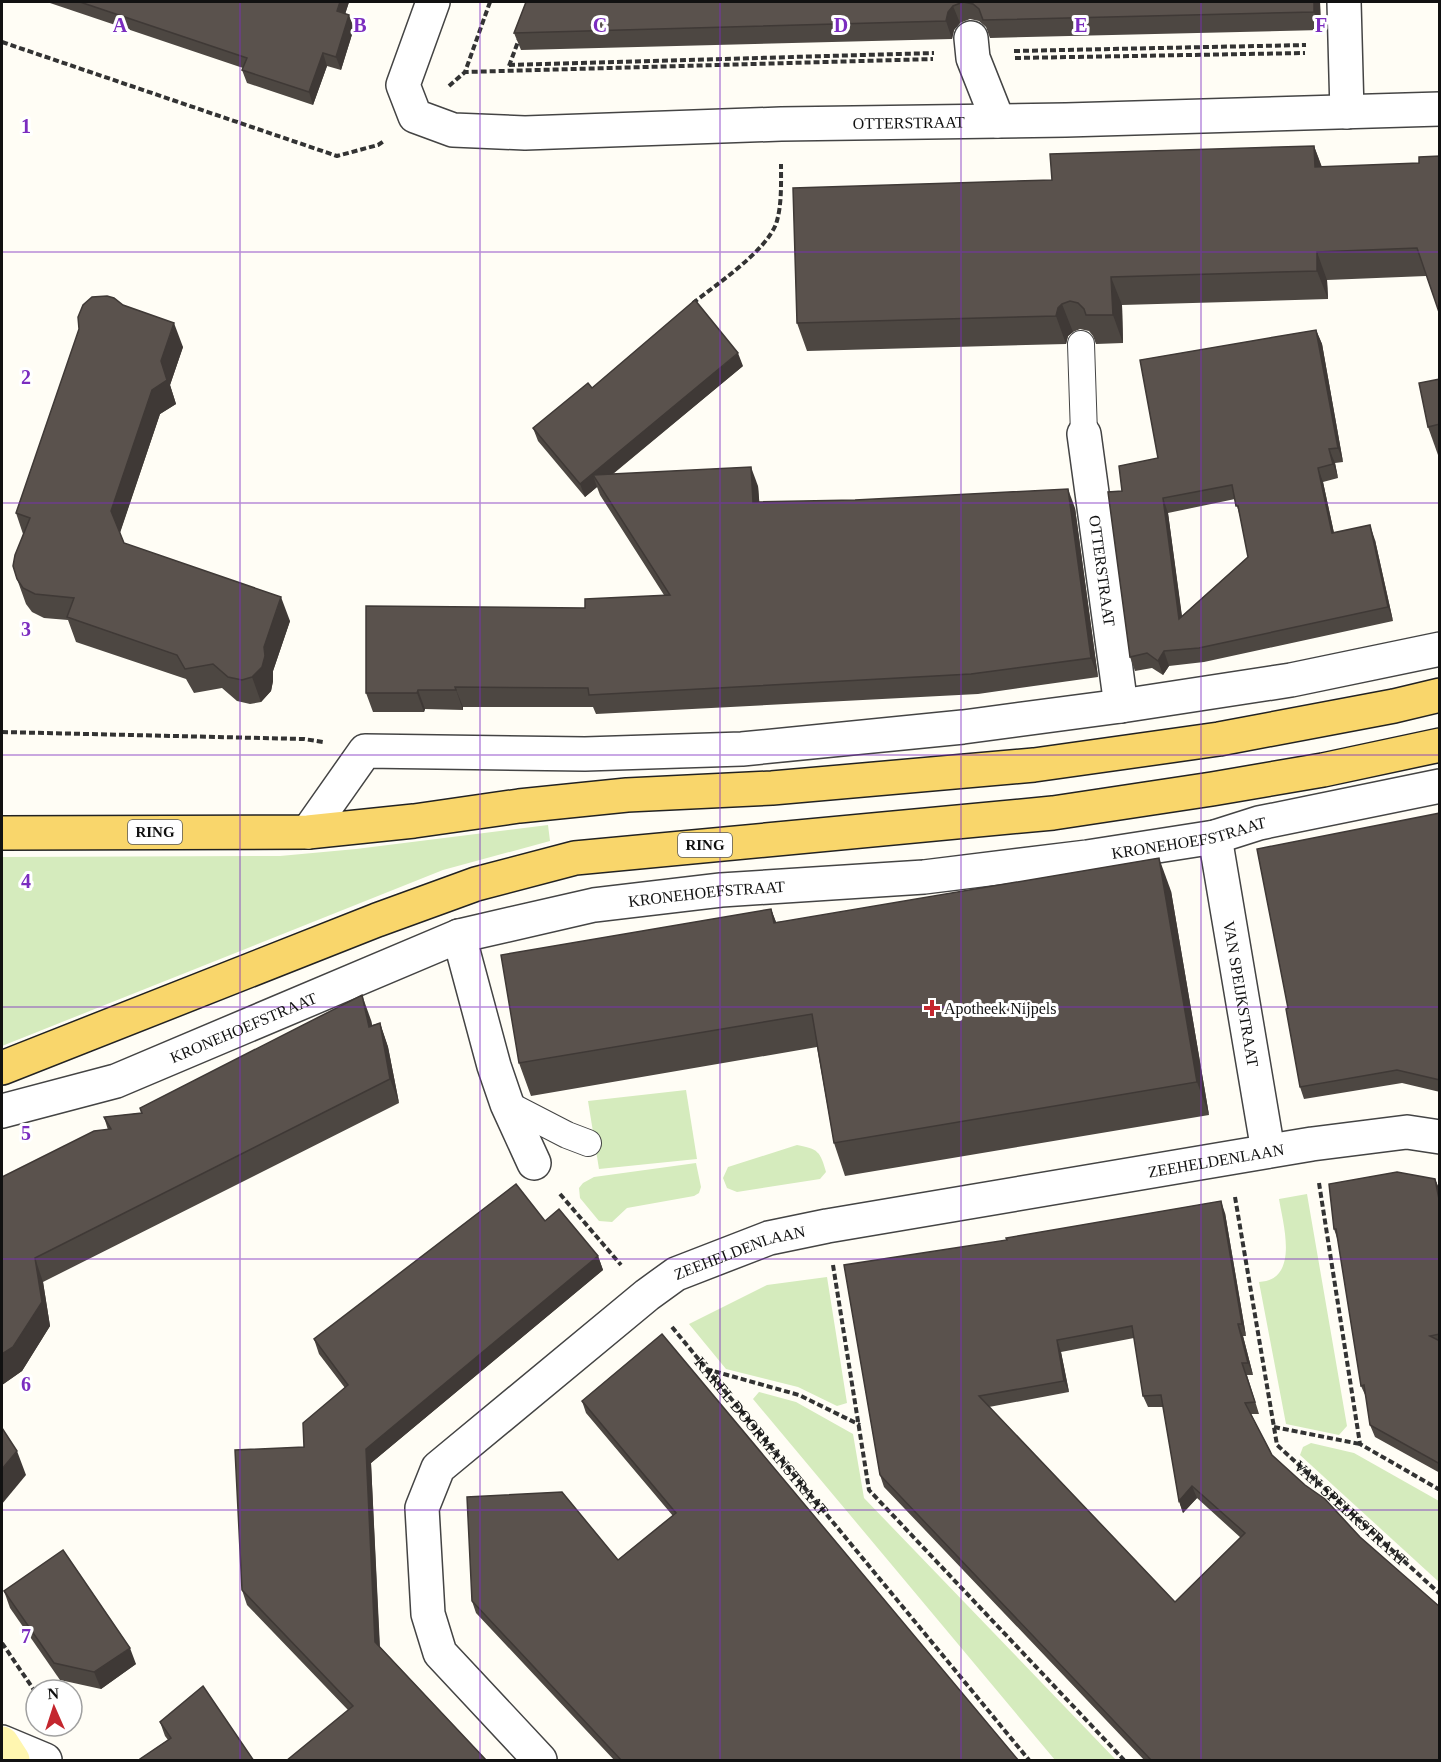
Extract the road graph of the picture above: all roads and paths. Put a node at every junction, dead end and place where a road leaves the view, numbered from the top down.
1 (433, 2) edge
2 (490, 2) edge
3 (1344, 2) edge
4 (521, 33) edge
5 (2, 42) edge
6 (973, 49) junction
7 (1345, 49) junction
8 (509, 65) junction
9 (507, 71) junction
10 (1440, 109) edge
11 (1347, 112) junction
12 (415, 116) junction
13 (998, 121) junction
14 (781, 124) junction
15 (692, 305) edge
16 (1081, 344) edge
17 (1084, 434) joint
18 (1440, 649) edge
19 (1440, 695) edge
20 (1121, 706) junction
21 (2, 732) edge
22 (1440, 745) edge
23 (364, 751) junction
24 (1440, 786) edge
25 (308, 832) junction
26 (2, 833) edge
27 (1215, 837) junction
28 (459, 936) junction
29 (2, 1068) edge
30 (507, 1104) junction
31 (2, 1111) edge
32 (1440, 1137) edge
33 (588, 1143) dead end
34 (1312, 1144) junction
35 (1268, 1151) junction
36 (1228, 1158) junction
37 (534, 1163) joint
38 (827, 1226) junction
39 (647, 1295) junction
40 (705, 1369) junction
41 (860, 1425) junction
42 (1274, 1426) junction
43 (1360, 1444) junction
44 (1440, 1490) edge
45 (1440, 1594) edge
46 (2, 1643) edge
47 (26, 1678) edge
48 (2, 1742) edge
49 (13, 1761) edge
50 (45, 1761) edge
51 (540, 1761) edge
52 (1029, 1761) edge
53 (1124, 1761) edge

1 - 12 street
2 - 9 path
3 - 7 street
4 - 8 path
5 - 12 path
6 - 7 path
6 - 7 path
6 - 8 path
6 - 9 path
6 - 13 street
7 - 11 street
8 - 9 path
10 - 11 street, OTTERSTRAAT
11 - 13 street, OTTERSTRAAT
12 - 14 street, OTTERSTRAAT
13 - 14 street, OTTERSTRAAT
14 - 15 path
16 - 17 lane
17 - 20 street, OTTERSTRAAT
18 - 20 street
19 - 25 main road, RING
20 - 23 street
21 - 23 path
22 - 29 main road, RING
23 - 25 street
24 - 27 street, KRONEHOEFSTRAAT
25 - 26 main road, RING
27 - 28 street, KRONEHOEFSTRAAT
27 - 35 street, VAN SPEIJKSTRAAT
28 - 30 street
28 - 31 street, KRONEHOEFSTRAAT
30 - 33 lane
30 - 37 street
32 - 34 street, ZEEHELDENLAAN
34 - 35 street, ZEEHELDENLAAN
34 - 43 path
35 - 36 street, ZEEHELDENLAAN
36 - 38 street, ZEEHELDENLAAN
36 - 42 path, VAN SPEIJKSTRAAT
37 - 39 path, KAREL DOORMANSTRAAT
38 - 39 street, ZEEHELDENLAAN
38 - 41 path
39 - 40 path, KAREL DOORMANSTRAAT
39 - 51 street, ZEEHELDENLAAN
40 - 41 path
40 - 52 path, KAREL DOORMANSTRAAT
41 - 53 path
42 - 43 path, VAN SPEIJKSTRAAT
42 - 45 path, VAN SPEIJKSTRAAT
43 - 44 path, VAN SPEIJKSTRAAT
46 - 47 path
48 - 49 main road
48 - 50 street

